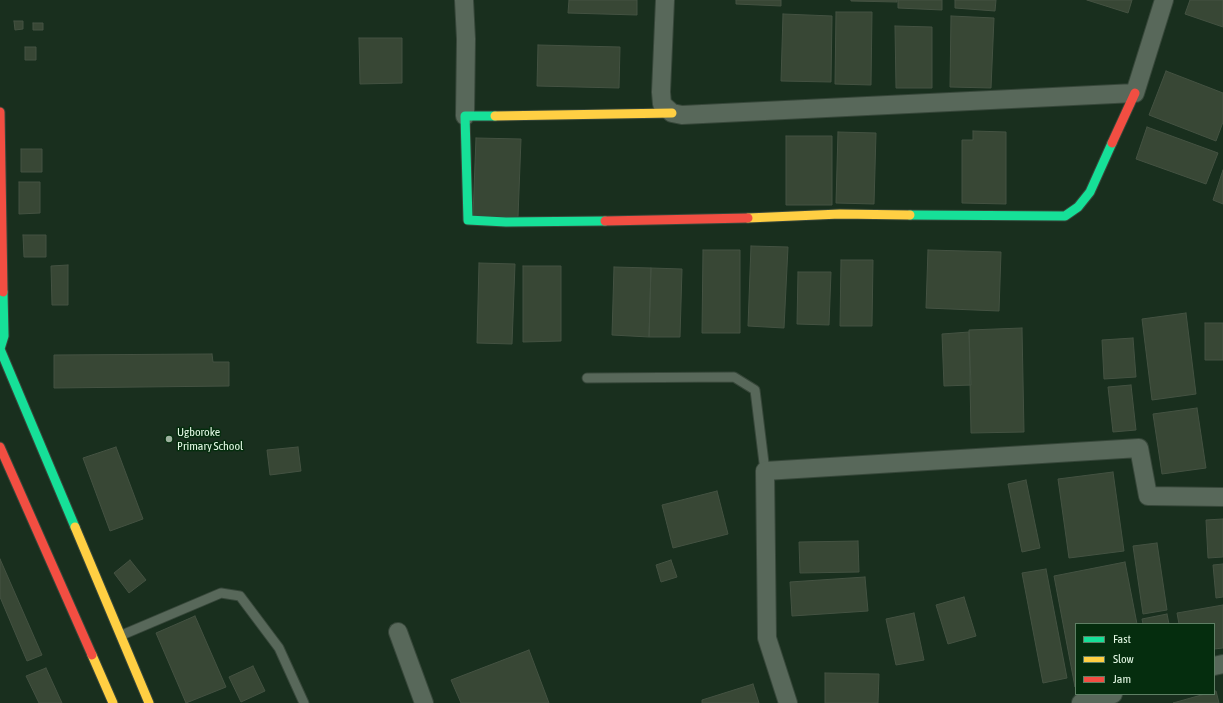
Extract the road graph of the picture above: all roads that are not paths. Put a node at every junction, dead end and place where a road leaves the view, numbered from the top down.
1 (464, 0) edge
2 (665, 0) edge
3 (1164, 0) edge
4 (1135, 93) junction
5 (0, 112) edge
6 (672, 113) junction
7 (465, 116) junction
8 (0, 349) edge
9 (587, 378) dead end
10 (0, 447) edge
11 (765, 471) junction
12 (1223, 497) edge
13 (398, 632) dead end
14 (122, 635) junction
15 (1109, 695) edge
16 (113, 703) edge
17 (149, 703) edge
18 (304, 703) edge
19 (424, 703) edge
20 (788, 703) edge
21 (1081, 703) edge

1 - 7 street
2 - 6 street
3 - 4 street
4 - 6 street
4 - 7 street
5 - 8 street
6 - 7 street
8 - 14 street
9 - 11 lane
10 - 16 street
11 - 12 street
11 - 20 street
13 - 19 street
14 - 17 street
14 - 18 lane
15 - 21 street

